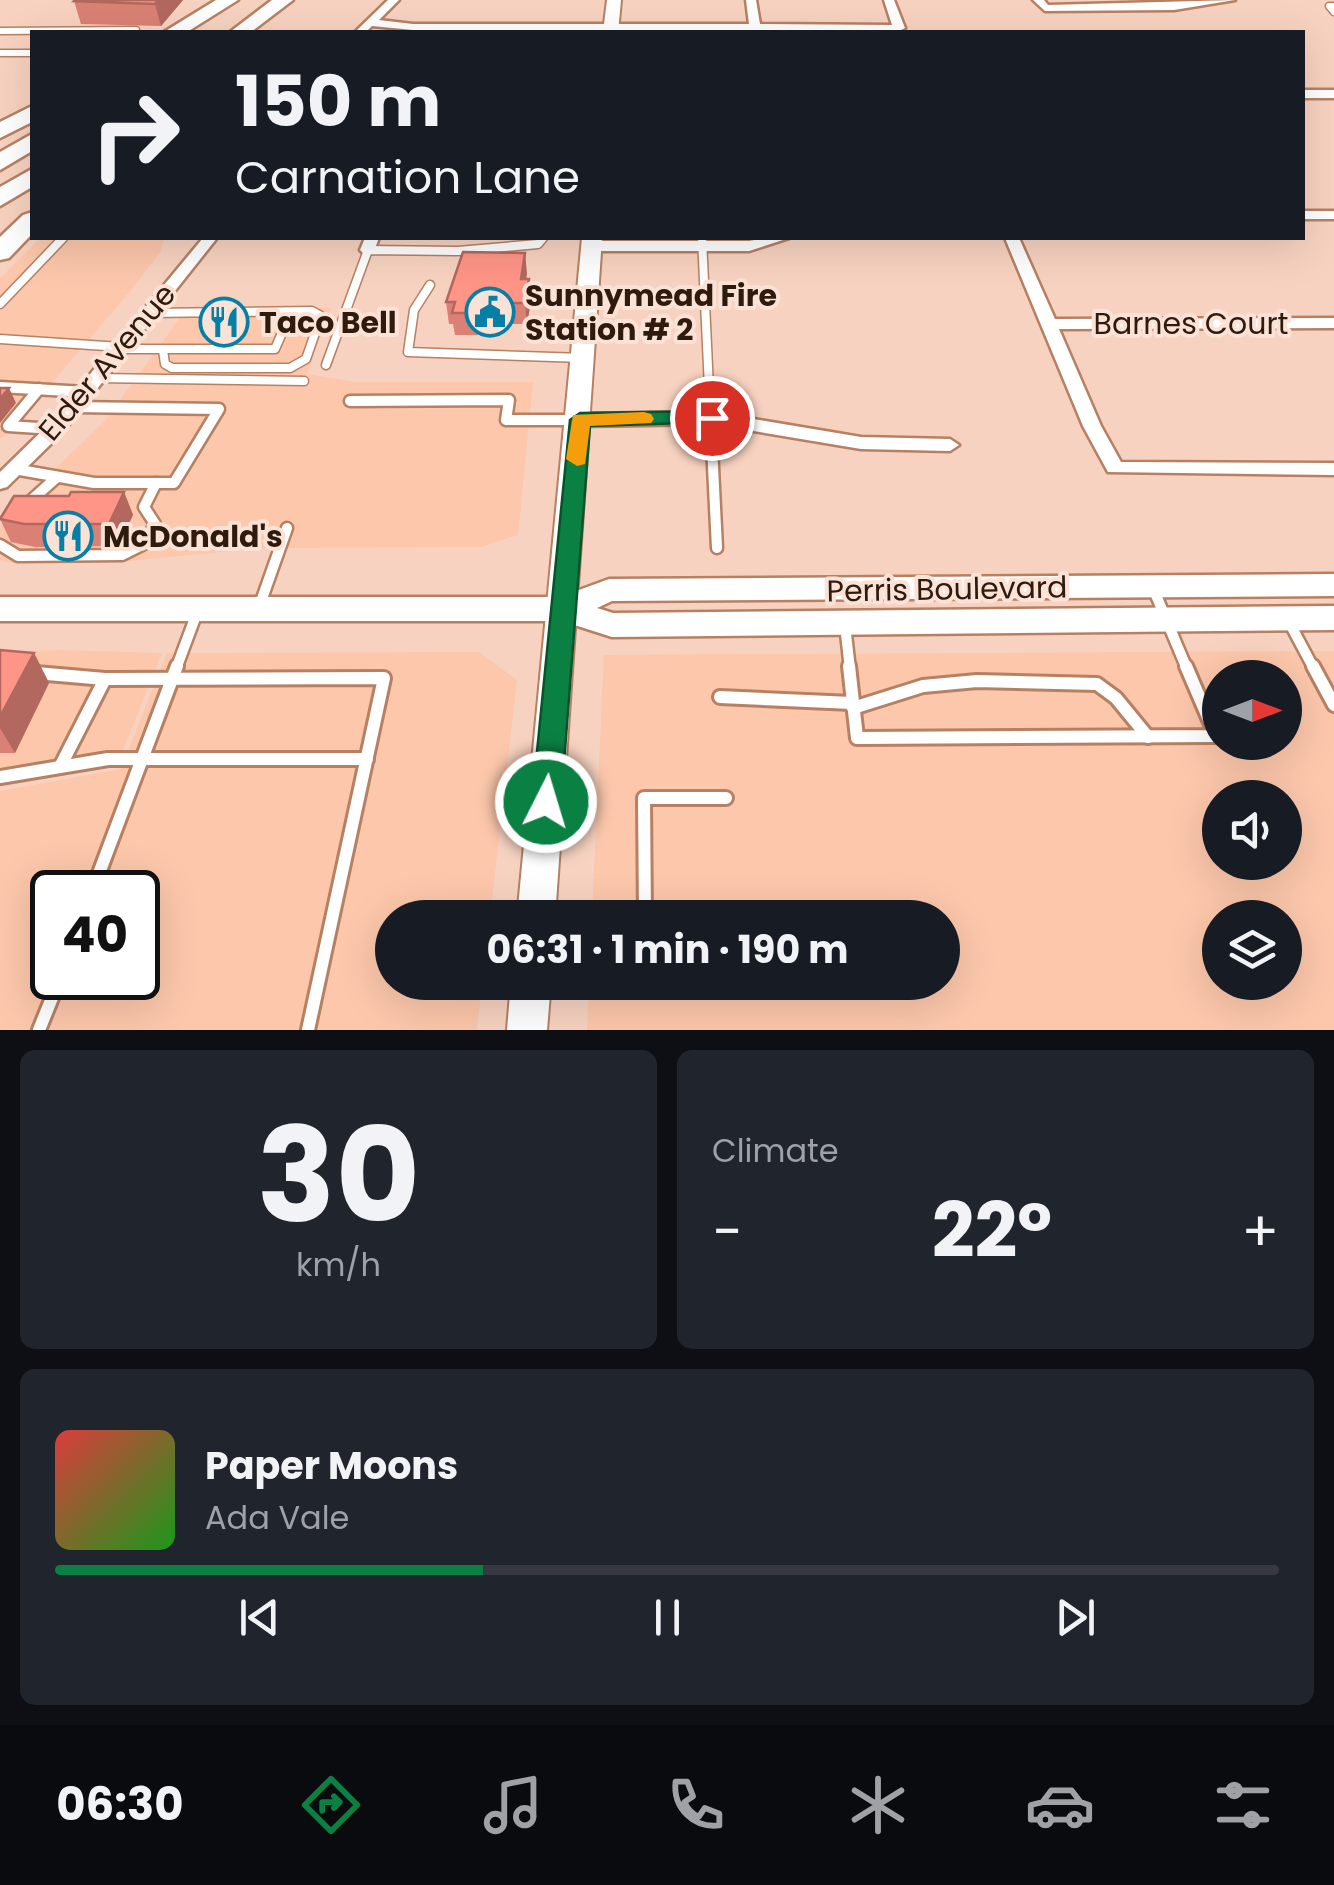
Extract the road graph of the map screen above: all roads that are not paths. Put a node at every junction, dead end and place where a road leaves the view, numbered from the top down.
1 (228, 0) edge
2 (243, 0) edge
3 (284, 0) edge
4 (394, 0) edge
5 (614, 0) edge
6 (751, 0) edge
7 (888, 0) edge
8 (1230, 0) edge
9 (1042, 4) edge
10 (372, 22) junction
11 (755, 28) junction
12 (177, 30) edge
13 (200, 30) edge
14 (245, 30) edge
15 (362, 30) edge
16 (612, 30) edge
17 (0, 31) edge
18 (30, 31) edge
19 (0, 53) edge
20 (30, 53) edge
21 (1305, 94) edge
22 (1334, 94) edge
23 (30, 114) edge
24 (0, 131) edge
25 (30, 142) edge
26 (0, 163) edge
27 (30, 177) edge
28 (0, 199) edge
29 (1334, 214) edge
30 (1305, 215) edge
31 (30, 222) edge
32 (61, 240) edge
33 (208, 240) edge
34 (541, 240) edge
35 (774, 240) edge
36 (1013, 240) edge
37 (592, 242) edge
38 (702, 242) edge
39 (370, 244) edge
40 (0, 252) edge
41 (430, 286) dead end
42 (0, 304) edge
43 (149, 313) junction
44 (1334, 323) edge
45 (1047, 324) junction
46 (285, 326) dead end
47 (0, 339) edge
48 (121, 348) junction
49 (163, 350) junction
50 (584, 358) junction
51 (326, 365) dead end
52 (304, 381) dead end
53 (0, 386) edge
54 (39, 389) junction
55 (85, 392) junction
56 (350, 401) dead end
57 (712, 418) junction
58 (580, 420) junction
59 (55, 429) junction
60 (950, 445) dead end
61 (14, 469) junction
62 (1334, 469) edge
63 (56, 478) junction
64 (0, 482) edge
65 (156, 483) junction
66 (20, 511) edge
67 (10, 526) edge
68 (286, 528) dead end
69 (0, 544) edge
70 (718, 548) dead end
71 (1334, 584) edge
72 (1152, 587) junction
73 (0, 609) edge
74 (198, 610) junction
75 (258, 610) junction
76 (563, 610) junction
77 (1334, 618) edge
78 (1288, 619) junction
79 (1165, 620) junction
80 (845, 625) junction
81 (22, 671) edge
82 (173, 678) junction
83 (105, 679) junction
84 (720, 697) dead end
85 (853, 705) junction
86 (1334, 705) edge
87 (1148, 737) junction
88 (144, 760) junction
89 (367, 760) junction
90 (61, 765) junction
91 (0, 778) edge
92 (726, 798) dead end
93 (101, 870) edge
94 (538, 900) edge
95 (645, 900) edge
96 (51, 1000) edge
97 (529, 1000) edge
98 (39, 1030) edge
99 (308, 1030) edge
100 (526, 1030) edge

1 - 12 highway
2 - 13 highway
3 - 14 highway
4 - 10 street
5 - 16 street
6 - 11 street
7 - 11 street
8 - 9 street
10 - 15 street
10 - 16 street
11 - 16 street
17 - 18 lane
19 - 20 lane
21 - 22 street
23 - 24 highway
25 - 26 highway
27 - 28 highway
29 - 30 street
31 - 40 highway
32 - 42 lane
33 - 43 street, Elder Avenue
34 - 39 lane
35 - 38 street
36 - 45 street
37 - 38 street
37 - 50 street
38 - 57 lane
39 - 51 lane
41 - 50 lane
43 - 48 street, Elder Avenue
43 - 49 lane
44 - 45 street, Barnes Court
45 - 62 street
46 - 49 lane
47 - 48 lane
48 - 49 lane
48 - 55 street, Elder Avenue
50 - 58 street
52 - 55 lane
53 - 54 lane
54 - 55 lane
54 - 59 lane
55 - 59 street, Elder Avenue
55 - 65 lane
56 - 58 lane
57 - 58 street
57 - 60 street
57 - 70 lane
58 - 76 street
59 - 61 street, Elder Avenue
61 - 63 lane
61 - 64 street, Elder Avenue
63 - 65 lane
63 - 66 lane
65 - 69 lane
67 - 69 lane
68 - 75 lane
71 - 72 main road, Perris Boulevard
72 - 76 main road, Perris Boulevard
72 - 79 lane
73 - 74 main road, Perris Boulevard
74 - 75 main road, Perris Boulevard
74 - 82 lane
75 - 76 main road, Perris Boulevard
76 - 80 main road, Perris Boulevard
76 - 94 street
77 - 78 main road, Perris Boulevard
78 - 79 main road, Perris Boulevard
78 - 86 lane
79 - 80 main road, Perris Boulevard
79 - 87 lane
80 - 85 lane
81 - 83 lane
82 - 83 lane
82 - 88 lane
82 - 89 lane
83 - 90 lane
84 - 85 lane
85 - 87 lane
85 - 87 lane
88 - 89 lane
88 - 90 lane
88 - 93 lane
89 - 99 lane
90 - 91 lane
92 - 95 lane
96 - 98 lane
97 - 100 street

